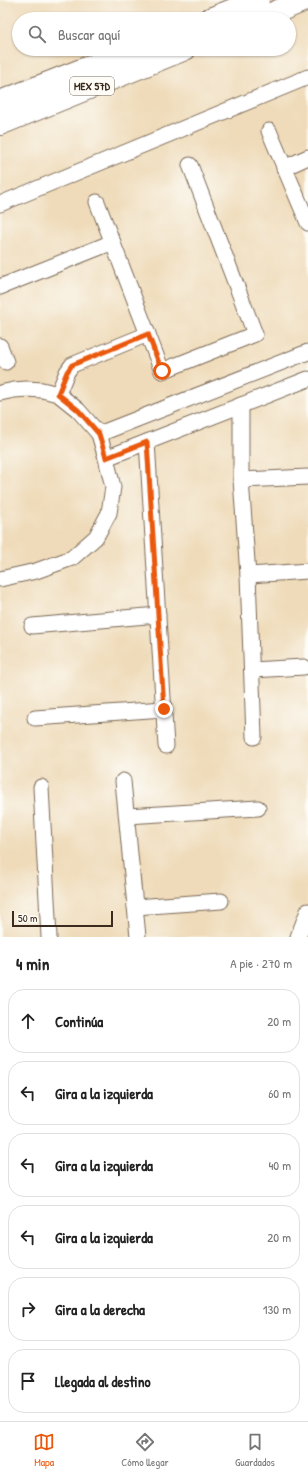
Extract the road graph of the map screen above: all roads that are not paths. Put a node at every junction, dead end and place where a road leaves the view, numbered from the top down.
1 (258, 0) edge
2 (305, 0) edge
3 (228, 12) edge
4 (276, 12) edge
5 (117, 56) edge
6 (168, 56) edge
7 (308, 77) edge
8 (0, 102) edge
9 (0, 124) edge
10 (269, 130) dead end
11 (308, 157) edge
12 (190, 165) dead end
13 (284, 168) junction
14 (98, 202) dead end
15 (0, 204) edge
16 (308, 223) edge
17 (113, 242) junction
18 (0, 287) edge
19 (148, 334) junction
20 (0, 346) edge
21 (308, 352) edge
22 (6, 362) dead end
23 (308, 379) edge
24 (0, 393) edge
25 (58, 394) junction
26 (241, 405) junction
27 (99, 434) junction
28 (147, 442) junction
29 (106, 458) junction
30 (308, 477) edge
31 (241, 480) junction
32 (308, 571) edge
33 (248, 575) junction
34 (0, 580) edge
35 (158, 615) junction
36 (32, 626) dead end
37 (304, 667) dead end
38 (252, 670) junction
39 (164, 709) junction
40 (35, 718) dead end
41 (254, 737) dead end
42 (166, 746) dead end
43 (123, 781) dead end
44 (41, 787) dead end
45 (258, 808) dead end
46 (127, 816) junction
47 (221, 901) dead end
48 (135, 907) junction
49 (308, 911) edge
50 (49, 937) edge
51 (138, 937) edge
52 (298, 937) edge

1 - 3 highway
2 - 4 highway
5 - 8 highway, MEX 57D
6 - 9 highway, MEX 57D
7 - 15 street
10 - 13 street
11 - 13 street
12 - 19 street
13 - 16 street
14 - 17 street
17 - 18 street
17 - 19 street
19 - 25 street
20 - 22 street
21 - 27 street
23 - 26 street
24 - 25 street
25 - 27 street
26 - 28 street
26 - 31 street
27 - 29 street
28 - 29 street
28 - 35 street
29 - 34 street
30 - 31 street
31 - 33 street
32 - 33 street
33 - 38 street
35 - 36 street
35 - 39 street
37 - 38 street
38 - 41 street
39 - 40 street
39 - 42 street
43 - 46 street
44 - 50 street
45 - 46 street
46 - 48 street
47 - 48 street
48 - 51 street
49 - 52 street

